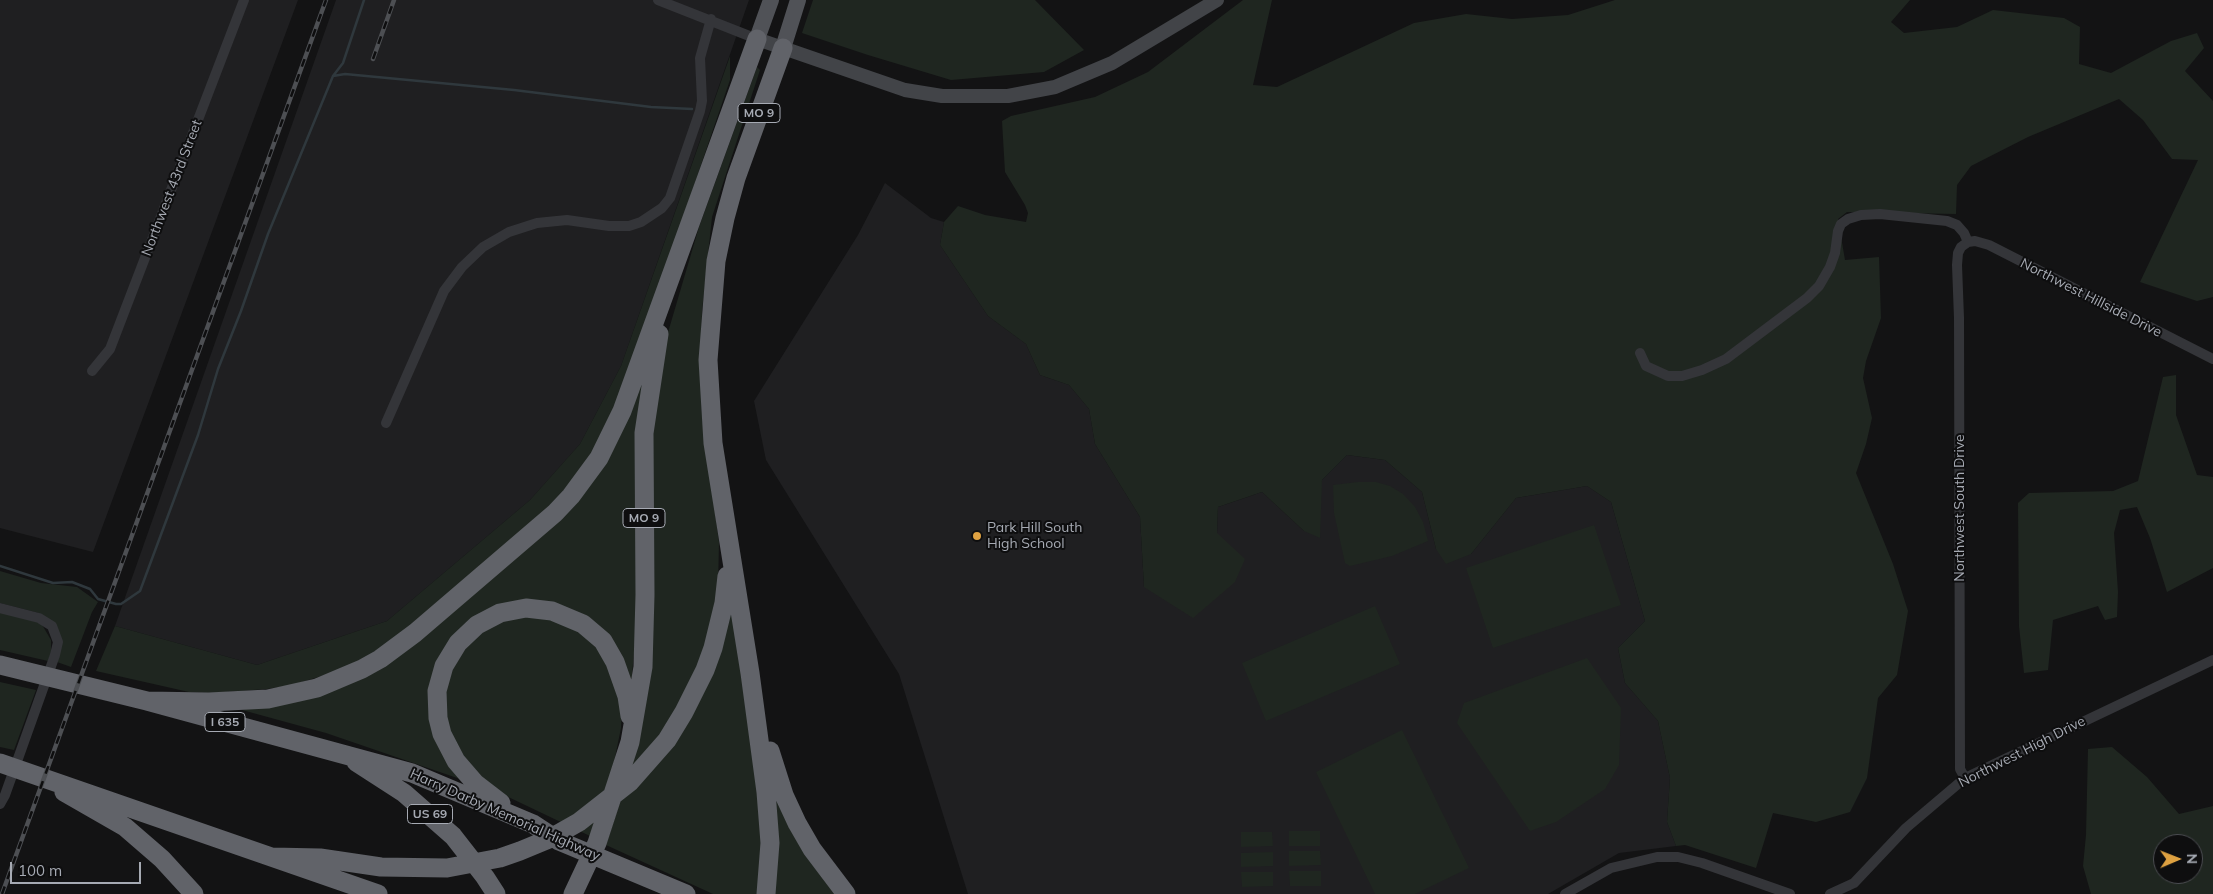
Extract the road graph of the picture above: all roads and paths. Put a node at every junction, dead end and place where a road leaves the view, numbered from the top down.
1 (244, 0) edge
2 (658, 0) edge
3 (770, 0) edge
4 (798, 0) edge
5 (1217, 0) edge
6 (711, 19) junction
7 (757, 39) junction
8 (782, 48) junction
9 (1968, 242) junction
10 (665, 295) junction
11 (1640, 353) dead end
12 (2213, 359) edge
13 (92, 371) dead end
14 (386, 423) dead end
15 (727, 538) junction
16 (0, 608) edge
17 (2213, 660) edge
18 (0, 665) edge
19 (750, 673) junction
20 (146, 701) junction
21 (630, 742) junction
22 (345, 754) junction
23 (0, 763) edge
24 (1966, 778) junction
25 (71, 791) junction
26 (0, 804) edge
27 (533, 824) junction
28 (272, 857) junction
29 (1763, 890) edge
30 (194, 894) edge
31 (378, 894) edge
32 (496, 894) edge
33 (573, 894) edge
34 (686, 894) edge
35 (766, 894) edge
36 (846, 894) edge
37 (1565, 894) edge
38 (1790, 894) edge
39 (1830, 894) edge

1 - 13 street, Northwest 43rd Street
2 - 6 street
3 - 7 main road, MO 9
4 - 8 main road, MO 9
5 - 8 street
6 - 7 street
6 - 14 street
7 - 8 street
7 - 10 highway, MO 9
8 - 15 highway, MO 9
9 - 11 street
9 - 12 street, Northwest Hillside Drive
9 - 24 street, Northwest South Drive
10 - 20 highway
10 - 21 highway, MO 9
15 - 19 highway, MO 9
15 - 28 highway
16 - 26 street
17 - 24 street, Northwest High Drive
18 - 20 highway, Harry Darby Memorial Highway / I 635
19 - 35 highway, MO 9
19 - 36 highway
20 - 22 highway, Harry Darby Memorial Highway / I 635
21 - 27 highway
21 - 33 highway, MO 9
22 - 27 highway, Harry Darby Memorial Highway / I 635
22 - 32 highway, US 69
23 - 25 highway
24 - 39 street, Northwest High Drive
25 - 28 highway
25 - 30 highway
27 - 34 highway, Harry Darby Memorial Highway / I 635
28 - 31 highway
29 - 37 street
29 - 38 street

